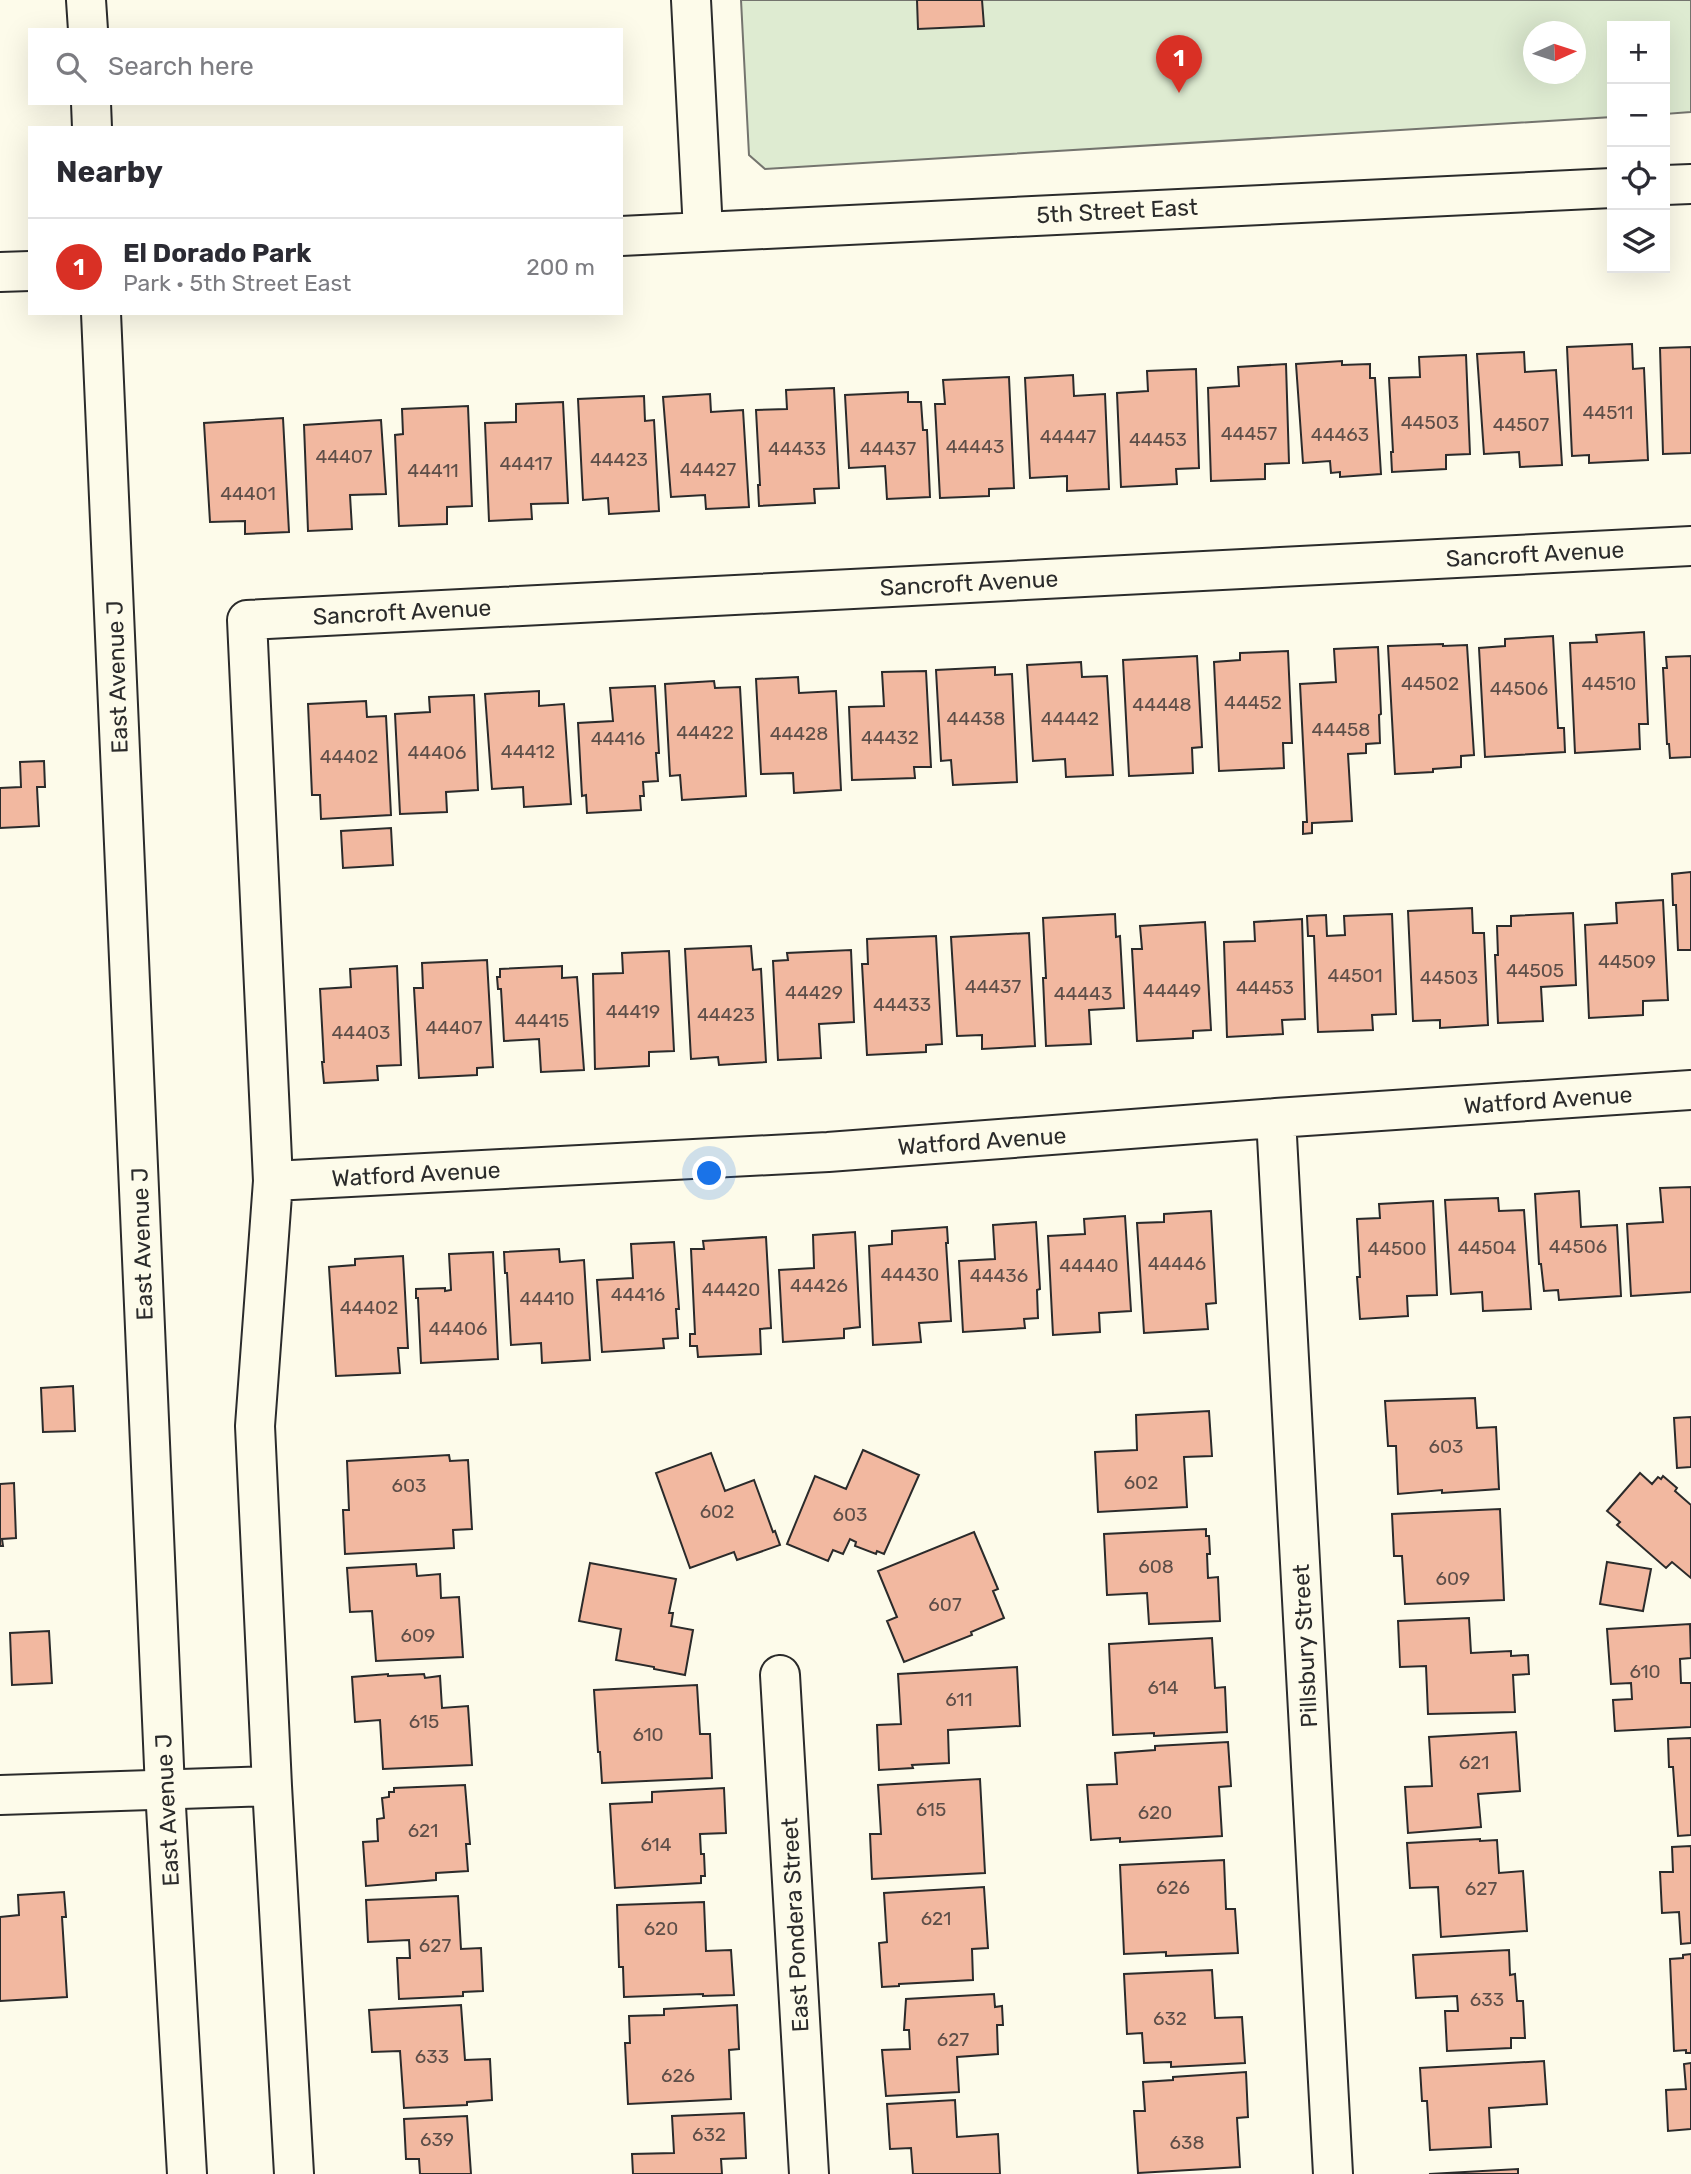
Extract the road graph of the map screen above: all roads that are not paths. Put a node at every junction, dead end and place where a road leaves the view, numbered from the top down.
1 (86, 0) edge
2 (691, 0) edge
3 (88, 28) edge
4 (91, 105) edge
5 (92, 126) edge
6 (1691, 184) edge
7 (1670, 186) edge
8 (1607, 188) edge
9 (703, 231) junction
10 (623, 236) edge
11 (28, 271) edge
12 (0, 272) edge
13 (101, 315) edge
14 (1691, 546) edge
15 (1691, 1090) edge
16 (1276, 1118) junction
17 (273, 1181) junction
18 (780, 1675) dead end
19 (272, 1786) junction
20 (165, 1789) junction
21 (0, 1795) edge
22 (187, 2174) edge
23 (294, 2174) edge
24 (809, 2174) edge
25 (1333, 2174) edge

1 - 3 street
2 - 9 street
4 - 5 street
6 - 7 street
8 - 9 street, 5th Street East
9 - 10 street, 5th Street East
11 - 12 street
13 - 20 street, East Avenue J
14 - 17 street, Sancroft Avenue
15 - 16 street, Watford Avenue
16 - 17 street, Watford Avenue
16 - 25 street, Pillsbury Street
17 - 19 street
18 - 24 street, East Pondera Street
19 - 20 street
19 - 23 street
20 - 21 street
20 - 22 street, East Avenue J

